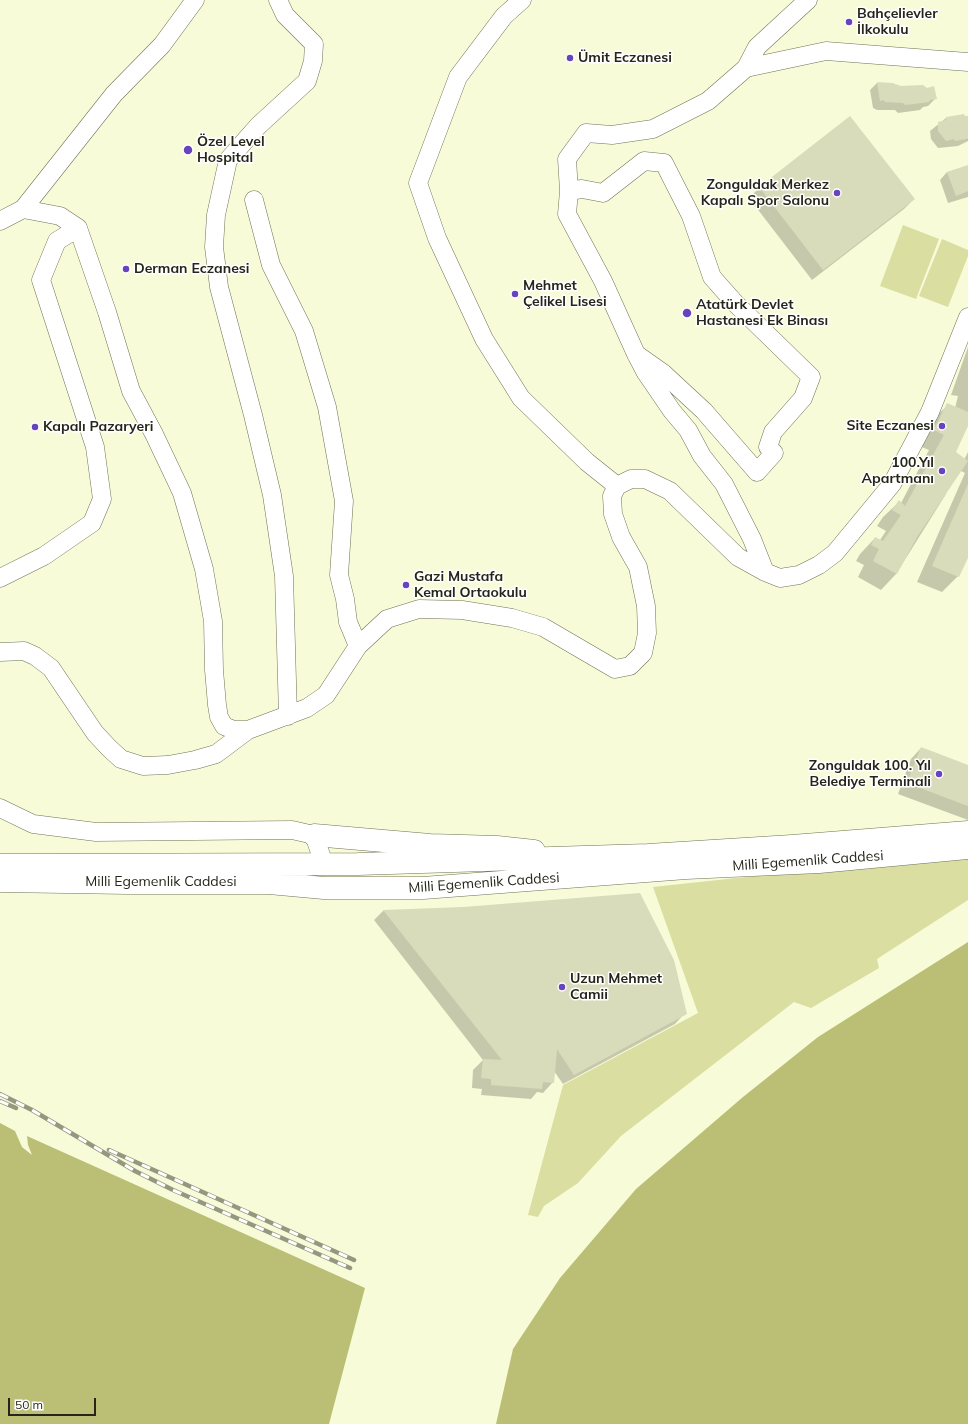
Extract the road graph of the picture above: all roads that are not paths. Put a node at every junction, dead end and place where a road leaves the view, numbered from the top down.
1 (195, 0) edge
2 (278, 0) edge
3 (522, 0) edge
4 (808, 0) edge
5 (968, 62) edge
6 (746, 68) junction
7 (569, 191) junction
8 (254, 200) dead end
9 (23, 209) junction
10 (0, 220) edge
11 (78, 228) junction
12 (968, 317) edge
13 (636, 354) junction
14 (617, 486) junction
15 (765, 572) junction
16 (0, 578) edge
17 (358, 646) junction
18 (0, 652) edge
19 (288, 716) junction
20 (248, 730) junction
21 (0, 808) edge
22 (968, 832) edge
23 (317, 836) junction
24 (961, 850) edge
25 (593, 857) junction
26 (324, 864) junction
27 (350, 864) junction
28 (0, 865) edge
29 (0, 881) edge
30 (324, 888) junction
31 (350, 888) junction

1 - 9 street
2 - 19 street
3 - 14 street
4 - 6 street
5 - 6 street
6 - 7 street
7 - 13 street
7 - 13 street
8 - 17 street
9 - 10 street
9 - 11 street
11 - 16 street
11 - 20 street
12 - 15 street
13 - 15 street
14 - 15 street
14 - 17 street
17 - 19 street
18 - 20 street
19 - 20 street
21 - 23 street
22 - 25 main road, Milli Egemenlik Caddesi
23 - 25 main road
23 - 26 street
23 - 27 main road
24 - 31 main road, Milli Egemenlik Caddesi
25 - 27 main road, Milli Egemenlik Caddesi
26 - 27 main road, Milli Egemenlik Caddesi
26 - 28 main road, Milli Egemenlik Caddesi
26 - 30 main road
27 - 31 main road
29 - 30 main road, Milli Egemenlik Caddesi
30 - 31 main road, Milli Egemenlik Caddesi

